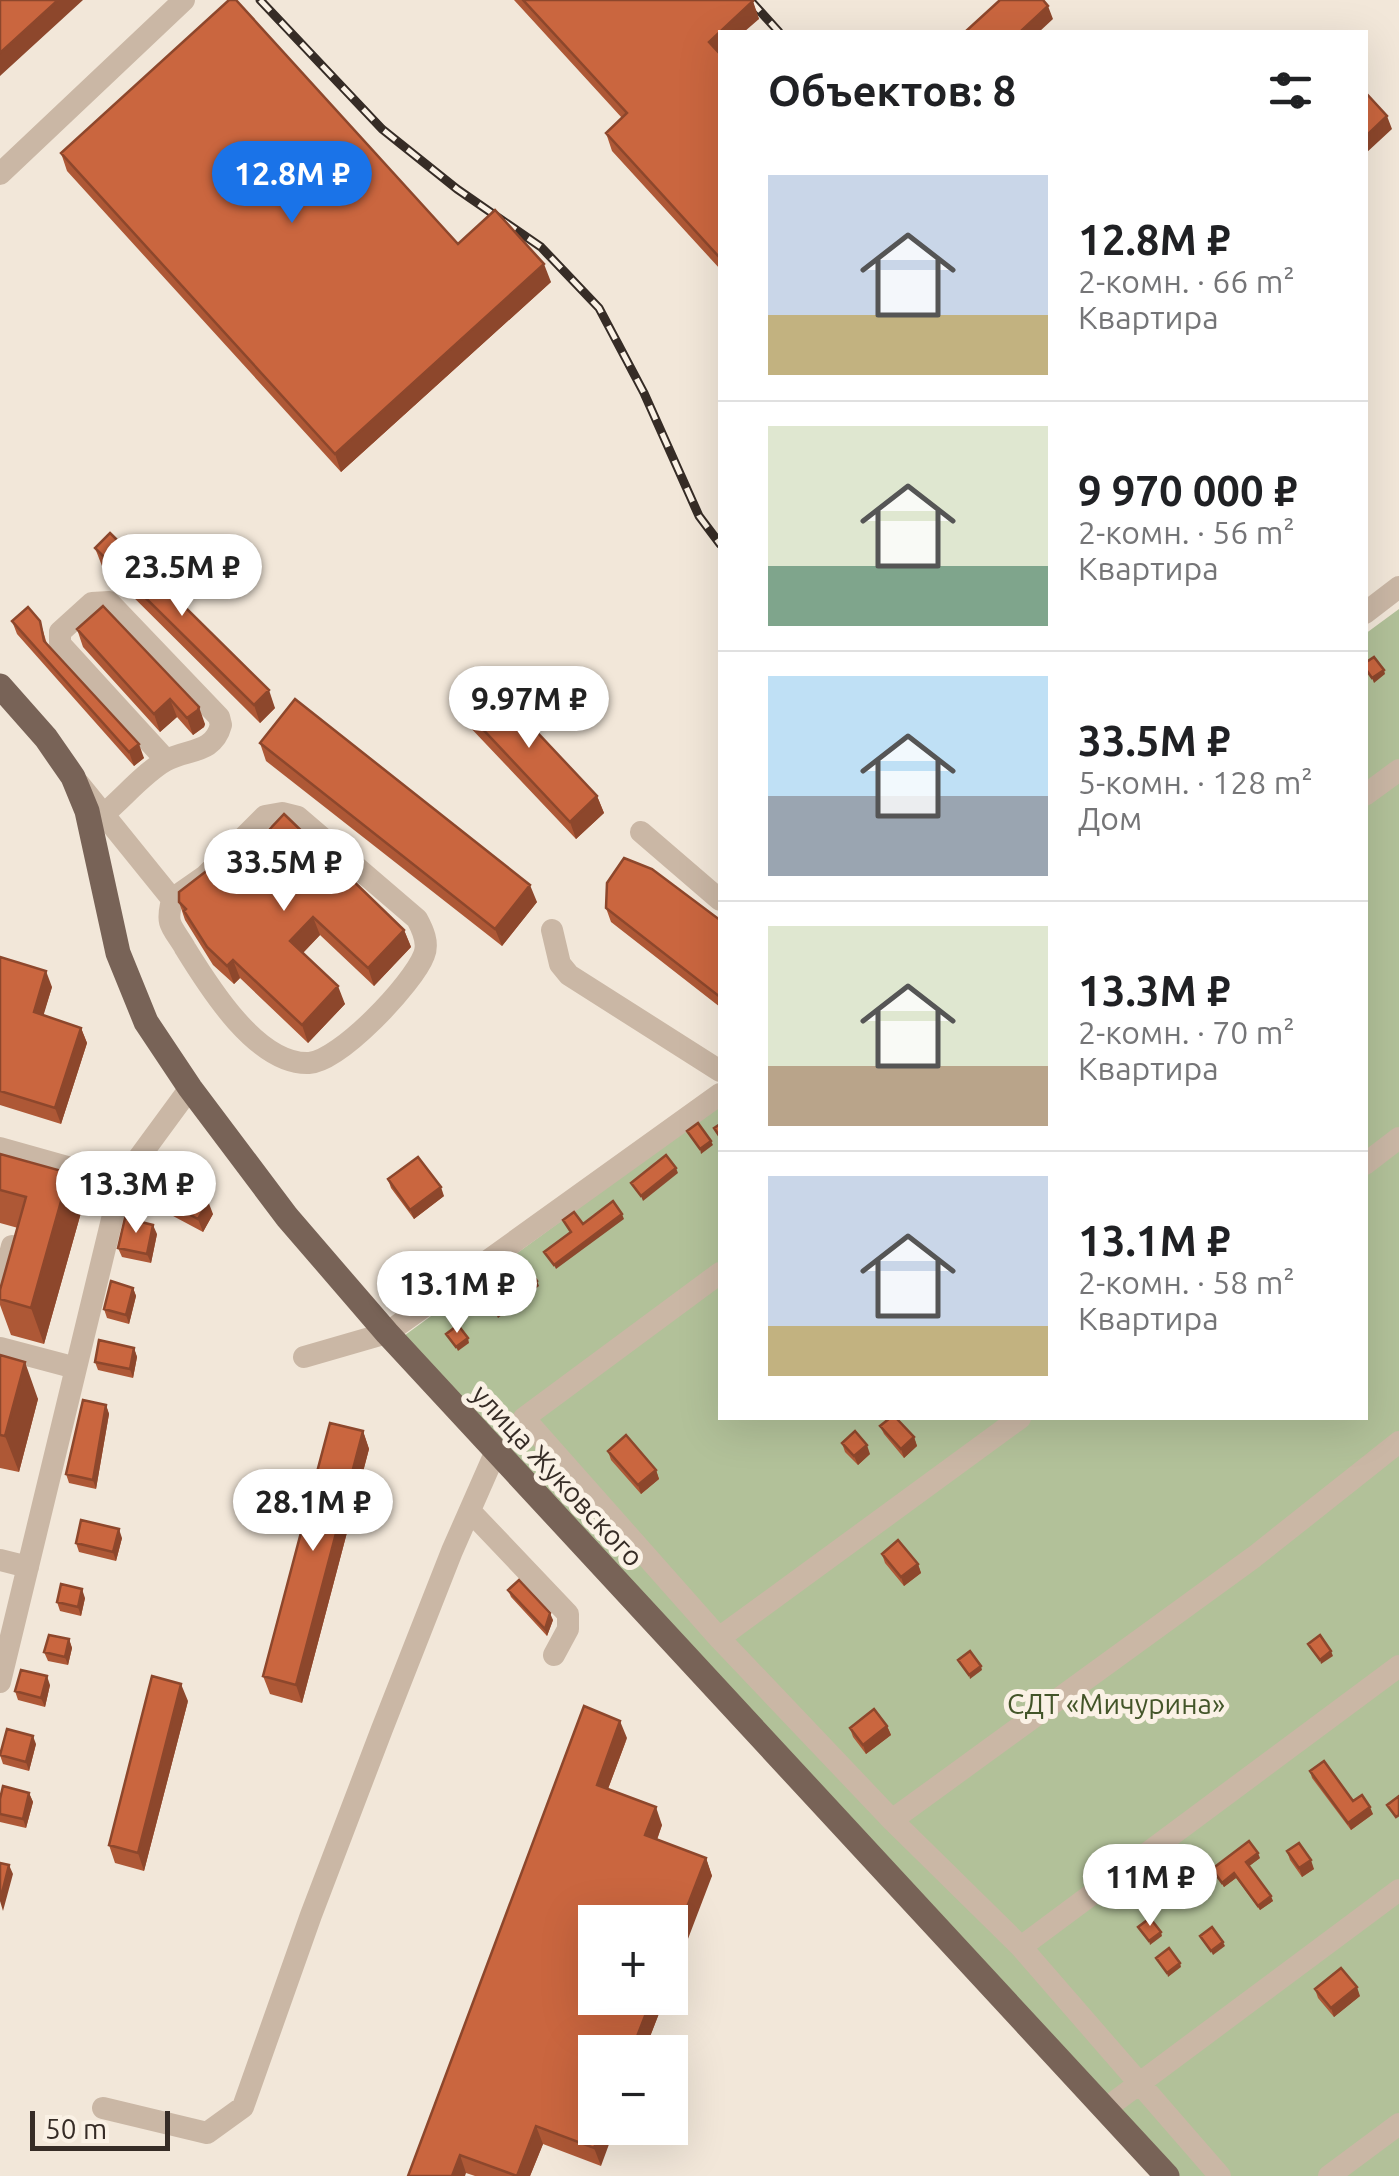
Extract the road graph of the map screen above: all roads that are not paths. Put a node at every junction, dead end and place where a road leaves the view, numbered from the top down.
1 (184, 0) edge
2 (0, 174) edge
3 (1396, 596) edge
4 (1368, 610) edge
5 (0, 686) edge
6 (166, 760) junction
7 (1399, 770) edge
8 (73, 777) junction
9 (1368, 793) edge
10 (105, 813) junction
11 (642, 832) dead end
12 (718, 898) edge
13 (172, 899) junction
14 (552, 930) dead end
15 (718, 1070) edge
16 (190, 1088) junction
17 (718, 1095) edge
18 (1399, 1138) edge
19 (0, 1148) edge
20 (1368, 1162) edge
21 (121, 1182) junction
22 (12, 1246) edge
23 (718, 1274) edge
24 (0, 1293) edge
25 (386, 1332) junction
26 (0, 1348) edge
27 (304, 1357) dead end
28 (76, 1368) junction
29 (1017, 1420) edge
30 (1399, 1442) edge
31 (496, 1451) junction
32 (470, 1511) junction
33 (0, 1560) edge
34 (28, 1567) junction
35 (719, 1638) junction
36 (554, 1655) dead end
37 (1399, 1666) edge
38 (0, 1682) edge
39 (892, 1820) junction
40 (1399, 1890) edge
41 (1021, 1947) junction
42 (1138, 2083) junction
43 (104, 2108) dead end
44 (1105, 2110) junction
45 (1399, 2124) edge
46 (1166, 2176) edge
47 (1220, 2176) edge
48 (1330, 2176) edge

1 - 2 street
3 - 4 street
5 - 8 main road, улица Жуковского
6 - 6 street
6 - 10 street
7 - 9 street
8 - 10 street
8 - 16 main road, улица Жуковского
10 - 13 street
11 - 12 street
13 - 13 street
14 - 15 street
16 - 21 street
16 - 25 main road, улица Жуковского
17 - 25 street
18 - 20 street
19 - 21 street
21 - 28 street
22 - 24 street
23 - 35 street
25 - 27 street
25 - 31 main road, улица Жуковского
26 - 28 street
28 - 34 street
29 - 35 street
30 - 39 street
31 - 32 street
31 - 44 main road, улица Жуковского
32 - 36 street
32 - 43 street
33 - 34 street
34 - 38 street
35 - 39 street
37 - 41 street
39 - 41 street
40 - 42 street
41 - 42 street
42 - 44 street
42 - 47 street
44 - 46 main road, улица Жуковского
45 - 48 street

